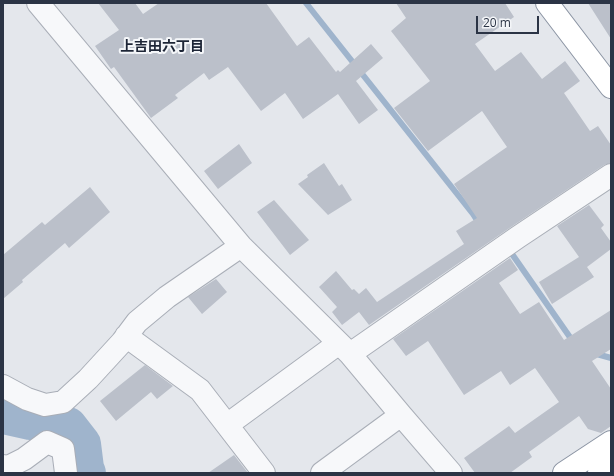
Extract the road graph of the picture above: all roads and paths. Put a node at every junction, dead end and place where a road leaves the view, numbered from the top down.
1 (38, 3) edge
2 (547, 3) edge
3 (611, 87) edge
4 (611, 175) edge
5 (241, 246) junction
6 (126, 336) junction
7 (344, 349) junction
8 (3, 386) edge
9 (401, 415) junction
10 (227, 425) junction
11 (611, 442) edge
12 (611, 465) edge
13 (3, 466) edge
14 (66, 473) edge
15 (264, 473) edge
16 (322, 473) edge
17 (451, 473) edge
18 (564, 473) edge
19 (599, 473) edge

1 - 5 street
2 - 3 highway
4 - 7 street
5 - 6 street
5 - 7 street
6 - 8 street
6 - 10 street
7 - 9 street
7 - 10 street
9 - 16 street
9 - 17 street
10 - 15 street
11 - 18 highway
12 - 19 highway
13 - 14 street

